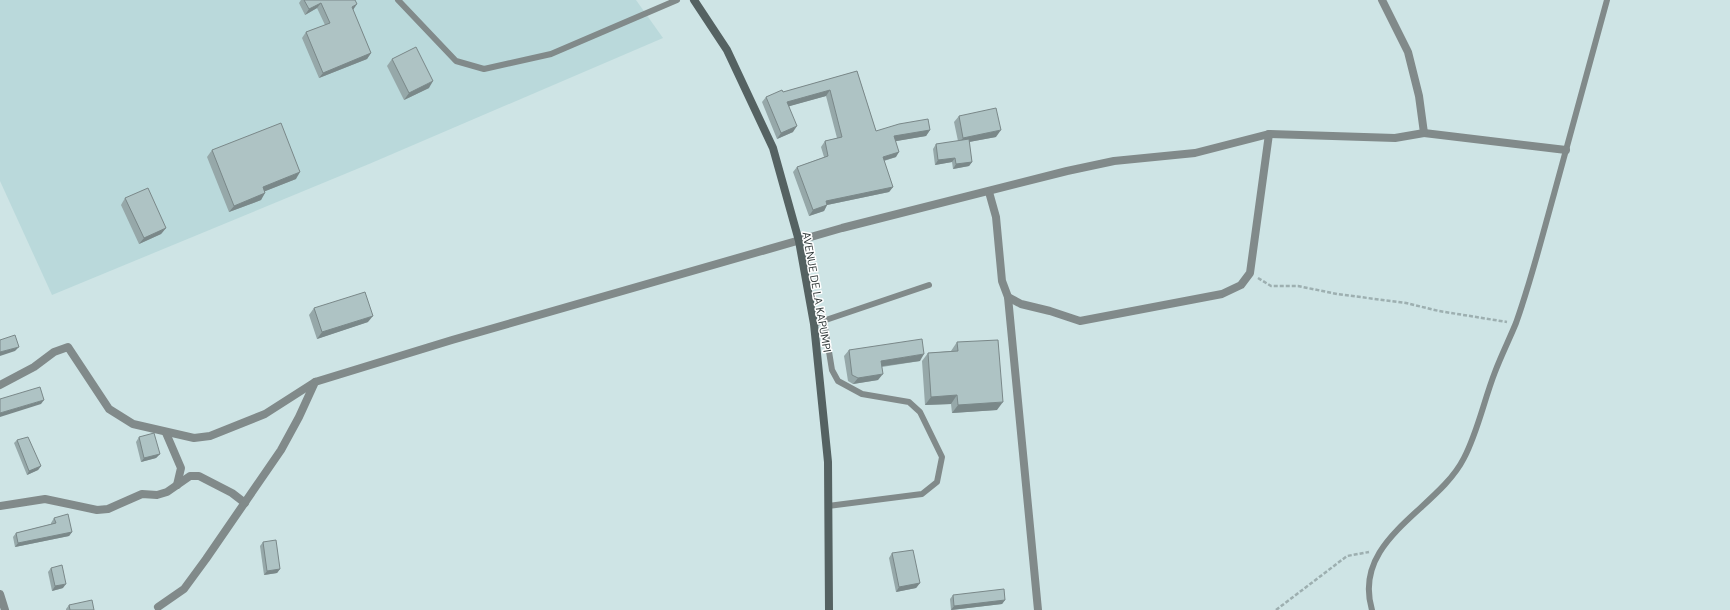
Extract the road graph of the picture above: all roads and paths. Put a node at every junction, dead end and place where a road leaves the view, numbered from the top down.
1 (398, 0) edge
2 (677, 0) edge
3 (694, 0) edge
4 (1382, 0) edge
5 (1607, 0) edge
6 (1424, 132) junction
7 (1269, 134) junction
8 (1566, 150) junction
9 (989, 192) junction
10 (799, 241) junction
11 (1250, 273) junction
12 (929, 286) dead end
13 (1008, 297) junction
14 (824, 320) junction
15 (814, 324) junction
16 (1515, 324) junction
17 (315, 382) junction
18 (0, 385) edge
19 (166, 433) junction
20 (177, 485) junction
21 (245, 503) junction
22 (0, 506) edge
23 (828, 506) junction
24 (1380, 550) junction
25 (0, 594) edge
26 (158, 607) dead end
27 (4, 610) edge
28 (830, 610) edge
29 (1038, 610) edge
30 (1276, 610) edge
31 (1372, 610) edge

1 - 2 lane
3 - 10 main road, AVENUE DE LA KAPUMPI
4 - 6 street
5 - 8 lane
6 - 7 street
6 - 8 street
7 - 9 street
7 - 11 street
8 - 16 lane
9 - 10 street
9 - 13 street
10 - 15 main road, AVENUE DE LA KAPUMPI
10 - 17 street
11 - 13 street
11 - 16 path
12 - 14 lane
13 - 29 street
14 - 15 lane
14 - 23 lane
15 - 23 main road, AVENUE DE LA KAPUMPI
16 - 24 lane
17 - 19 street
17 - 21 street
18 - 19 street
19 - 20 street
20 - 21 street
20 - 22 street
21 - 26 street
23 - 28 main road, AVENUE DE LA KAPUMPI
24 - 30 path
24 - 31 lane
25 - 27 street

